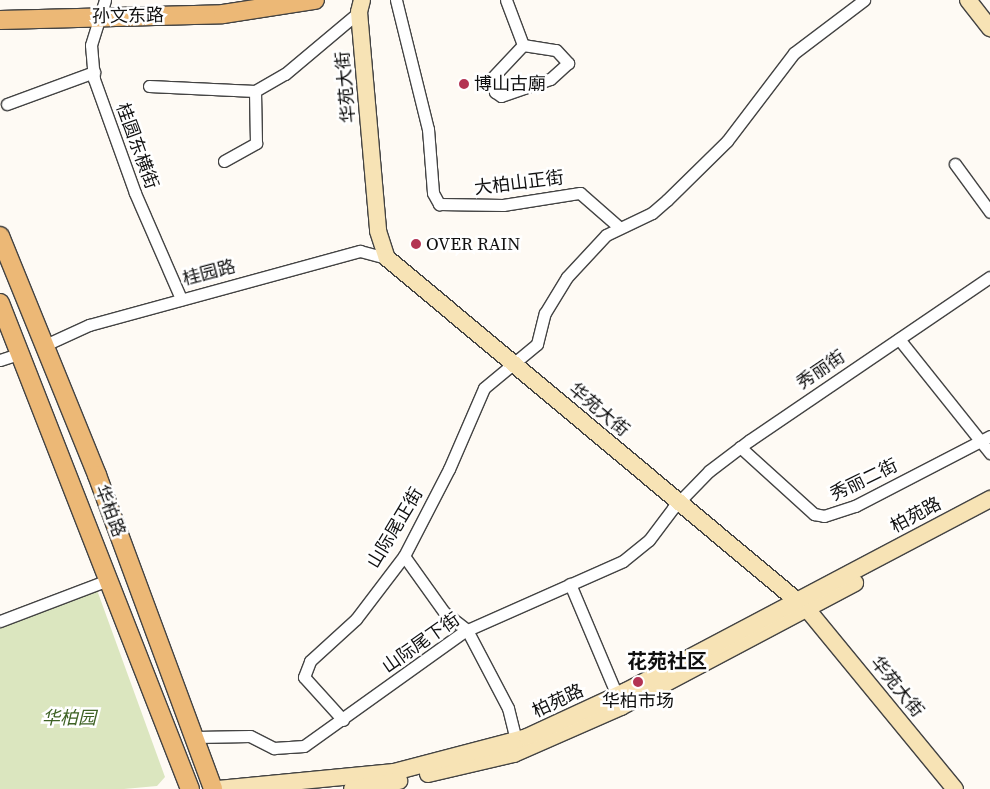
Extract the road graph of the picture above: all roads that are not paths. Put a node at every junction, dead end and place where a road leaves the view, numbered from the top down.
1 (315, 0) edge
2 (396, 0) edge
3 (506, 0) edge
4 (864, 0) edge
5 (968, 0) edge
6 (360, 6) edge
7 (103, 8) edge
8 (0, 20) edge
9 (990, 28) edge
10 (522, 46) junction
11 (94, 72) junction
12 (149, 86) dead end
13 (255, 91) junction
14 (7, 104) dead end
15 (224, 161) dead end
16 (954, 164) dead end
17 (990, 212) edge
18 (620, 228) junction
19 (0, 236) edge
20 (387, 258) junction
21 (990, 277) edge
22 (181, 299) junction
23 (0, 303) edge
24 (899, 338) junction
25 (43, 346) junction
26 (19, 354) junction
27 (0, 360) edge
28 (514, 364) junction
29 (985, 439) edge
30 (740, 447) junction
31 (990, 453) edge
32 (990, 499) edge
33 (679, 503) junction
34 (990, 510) edge
35 (404, 556) junction
36 (108, 580) junction
37 (570, 584) junction
38 (802, 605) junction
39 (0, 622) edge
40 (467, 630) junction
41 (617, 696) junction
42 (343, 720) junction
43 (196, 736) junction
44 (516, 740) junction
45 (394, 781) edge
46 (190, 789) edge
47 (213, 789) edge
48 (218, 789) edge
49 (352, 789) edge
50 (955, 789) edge

1 - 7 main road, 孙文东路
2 - 18 street, 大柏山正街
3 - 10 street
4 - 18 street
5 - 9 street
6 - 13 street
6 - 20 street, 华苑大街
7 - 8 main road, 孙文东路
7 - 11 street, 桂圆东横街
10 - 10 street
11 - 14 street
11 - 22 street, 桂圆东横街
12 - 13 street
13 - 15 street
16 - 17 street
18 - 28 street
19 - 25 main road, 华柏路
20 - 22 street, 桂园路
20 - 28 street, 华苑大街
21 - 24 street, 秀丽街
22 - 25 street, 桂园路
23 - 26 main road, 华柏路
24 - 29 street
24 - 30 street, 秀丽街
25 - 43 main road, 华柏路
26 - 27 street
26 - 36 main road, 华柏路
28 - 33 street, 华苑大街
28 - 35 street, 山际尾正街
29 - 30 street, 秀丽二街
29 - 31 street
30 - 33 street, 秀丽街
32 - 38 street, 柏苑路
33 - 37 street, 山际尾下街
33 - 38 street, 华苑大街
34 - 38 street, 柏苑路
35 - 40 street
35 - 42 street, 山际尾正街
36 - 39 street
36 - 46 main road, 华柏路
37 - 40 street, 山际尾下街
37 - 41 street
38 - 41 street, 柏苑路
38 - 45 street, 柏苑路
38 - 50 street, 华苑大街
40 - 42 street, 山际尾下街
40 - 44 street
41 - 44 street, 柏苑路
42 - 43 street, 山际尾下街
43 - 47 main road, 华柏路
44 - 45 street, 柏苑路
45 - 48 street, 柏苑路
45 - 49 street, 柏苑路

